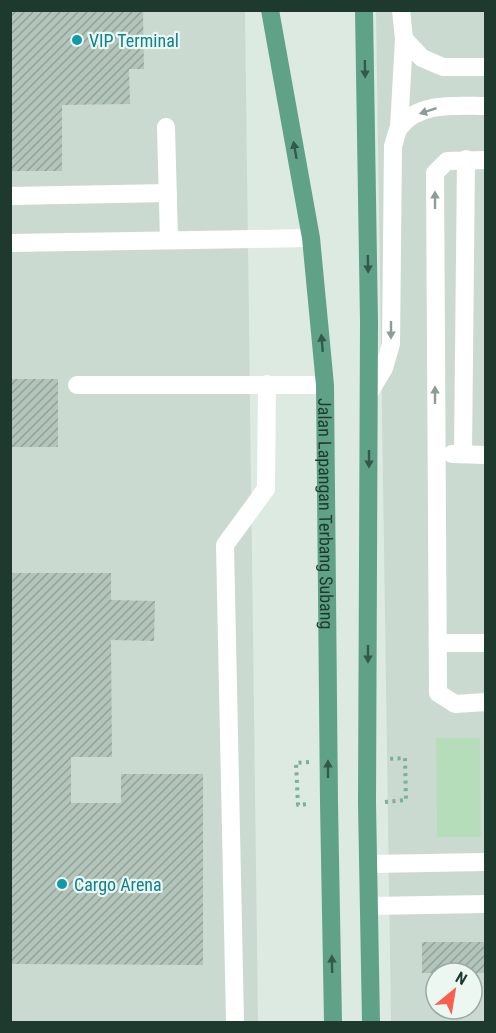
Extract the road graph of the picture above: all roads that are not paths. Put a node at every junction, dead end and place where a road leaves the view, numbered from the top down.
1 (270, 10) edge
2 (364, 10) edge
3 (401, 10) edge
4 (404, 39) junction
5 (486, 67) edge
6 (486, 106) edge
7 (166, 127) dead end
8 (399, 128) junction
9 (466, 159) junction
10 (486, 160) edge
11 (168, 193) junction
12 (10, 196) edge
13 (311, 238) junction
14 (169, 240) junction
15 (10, 243) edge
16 (267, 384) junction
17 (325, 384) junction
18 (77, 385) dead end
19 (369, 393) junction
20 (436, 453) junction
21 (463, 454) junction
22 (486, 455) edge
23 (438, 643) junction
24 (486, 643) edge
25 (486, 702) edge
26 (486, 862) edge
27 (369, 864) junction
28 (486, 904) edge
29 (369, 906) junction
30 (235, 1023) edge
31 (333, 1023) edge
32 (371, 1023) edge

13 -> 1 main road, Jalan Lapangan Terbang Subang
2 -> 19 main road
3 - 4 street
4 - 5 street
4 - 8 street
6 -> 8 street
7 - 11 street
8 -> 19 street
9 - 10 street
20 -> 9 street
9 - 21 street
11 - 12 street
11 - 14 street
13 - 14 street
17 -> 13 main road, Jalan Lapangan Terbang Subang
14 - 15 street
16 - 17 street
16 - 18 street
16 - 30 street
31 -> 17 main road, Jalan Lapangan Terbang Subang
19 -> 27 main road
20 - 21 street
20 - 23 street
21 - 22 street
23 - 24 street
23 - 25 street
26 - 27 street
27 - 29 main road
28 - 29 street
29 - 32 main road

